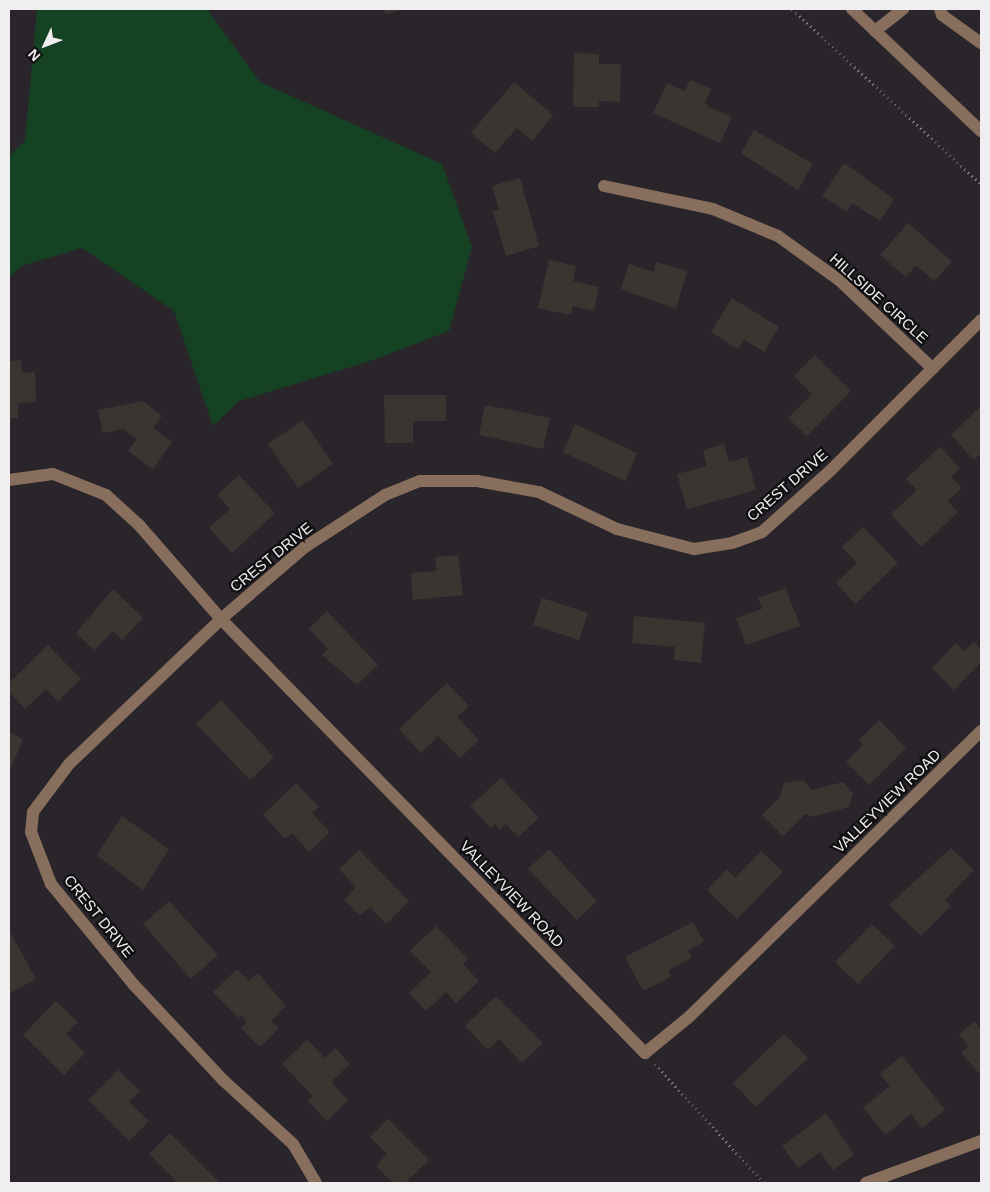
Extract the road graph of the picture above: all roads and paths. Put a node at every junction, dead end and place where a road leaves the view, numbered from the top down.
1 (792, 9) edge
2 (852, 9) edge
3 (902, 9) edge
4 (940, 9) edge
5 (875, 31) junction
6 (981, 43) edge
7 (981, 131) edge
8 (981, 184) edge
9 (604, 186) dead end
10 (981, 320) edge
11 (933, 369) junction
12 (9, 480) edge
13 (221, 619) junction
14 (981, 731) edge
15 (646, 1052) junction
16 (981, 1142) edge
17 (316, 1183) edge
18 (764, 1183) edge
19 (866, 1183) edge

1 - 8 path
2 - 5 street
3 - 5 street
4 - 6 street
5 - 7 street
9 - 11 street, HILLSIDE CIRCLE
10 - 11 street, CREST DRIVE
11 - 13 street, CREST DRIVE
12 - 13 street, VALLEYVIEW ROAD
13 - 15 street, VALLEYVIEW ROAD
13 - 17 street, CREST DRIVE
14 - 15 street, VALLEYVIEW ROAD
15 - 18 path
16 - 19 street

